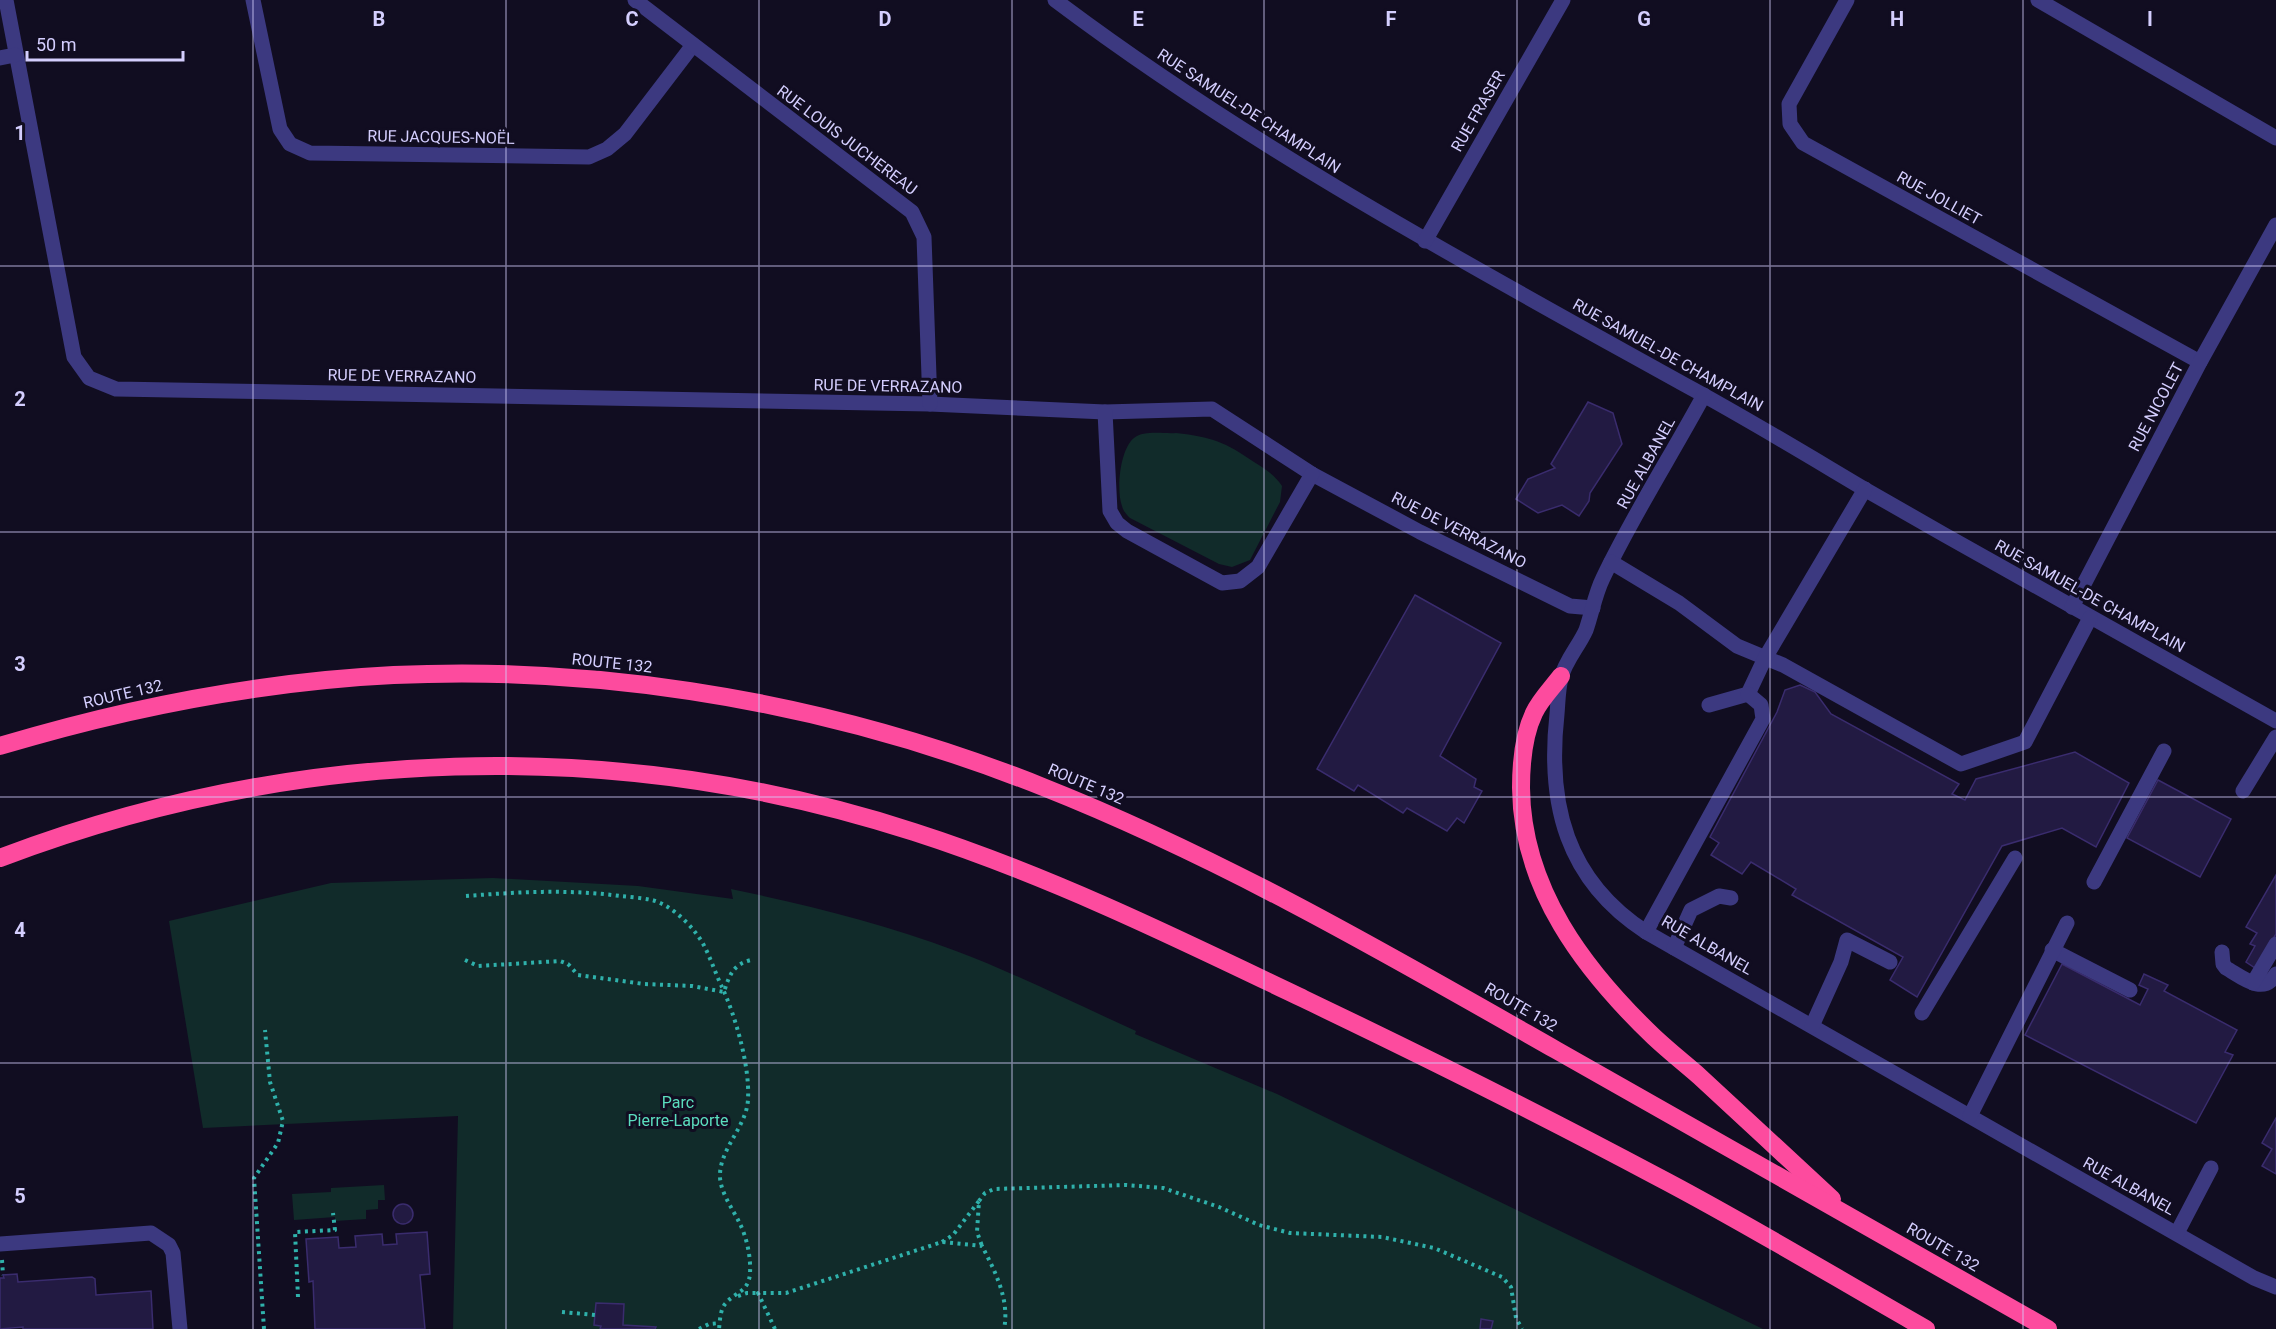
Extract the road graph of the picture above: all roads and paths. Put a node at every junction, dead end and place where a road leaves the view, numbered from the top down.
1 (6, 0) edge
2 (254, 0) edge
3 (634, 0) edge
4 (1055, 0) edge
5 (1563, 0) edge
6 (1847, 0) edge
7 (2038, 0) edge
8 (693, 45) junction
9 (8, 56) edge
10 (2276, 138) edge
11 (2276, 225) edge
12 (1425, 241) junction
13 (2200, 362) junction
14 (1704, 395) junction
15 (930, 404) junction
16 (1105, 412) junction
17 (1312, 474) junction
18 (1865, 489) junction
19 (1611, 562) junction
20 (2072, 607) junction
21 (1593, 608) junction
22 (2090, 618) junction
23 (1765, 658) junction
24 (1561, 676) junction
25 (1748, 694) junction
26 (1709, 705) dead end
27 (2276, 721) edge
28 (2276, 737) edge
29 (0, 746) edge
30 (2164, 751) dead end
31 (2243, 791) dead end
32 (0, 858) edge
33 (2014, 858) dead end
34 (2094, 882) dead end
35 (466, 896) dead end
36 (1731, 898) dead end
37 (2067, 923) dead end
38 (1646, 932) junction
39 (2276, 944) edge
40 (1674, 948) junction
41 (2052, 950) junction
42 (2222, 952) dead end
43 (465, 960) dead end
44 (751, 960) dead end
45 (1890, 962) dead end
46 (2276, 974) edge
47 (2253, 983) junction
48 (2130, 990) dead end
49 (724, 992) junction
50 (1922, 1013) dead end
51 (1812, 1026) junction
52 (265, 1030) dead end
53 (1970, 1116) junction
54 (2211, 1168) dead end
55 (978, 1201) junction
56 (333, 1213) dead end
57 (1851, 1217) junction
58 (320, 1231) junction
59 (2177, 1233) junction
60 (320, 1238) dead end
61 (942, 1242) junction
62 (0, 1244) edge
63 (981, 1246) junction
64 (2276, 1287) edge
65 (758, 1293) junction
66 (736, 1296) junction
67 (298, 1297) dead end
68 (562, 1312) dead end
69 (595, 1314) dead end
70 (720, 1323) junction
71 (180, 1329) edge
72 (264, 1329) edge
73 (699, 1329) edge
74 (719, 1329) edge
75 (774, 1329) edge
76 (1004, 1329) edge
77 (1522, 1329) edge
78 (1926, 1329) edge
79 (2048, 1329) edge

1 - 9 street, RUE DE VERRAZANO
2 - 8 street, RUE JACQUES-NOËL
3 - 8 street, RUE LOUIS JUCHEREAU
4 - 12 street, RUE SAMUEL-DE CHAMPLAIN
5 - 12 street, RUE FRASER
6 - 13 street, RUE JOLLIET
7 - 10 street
8 - 15 street, RUE LOUIS JUCHEREAU
9 - 15 street, RUE DE VERRAZANO
11 - 13 street, RUE NICOLET
12 - 14 street, RUE SAMUEL-DE CHAMPLAIN
13 - 20 street, RUE NICOLET
14 - 18 street, RUE SAMUEL-DE CHAMPLAIN
14 - 19 street, RUE ALBANEL
15 - 16 street, RUE DE VERRAZANO
16 - 17 street, RUE DE VERRAZANO
16 - 17 street
17 - 21 street, RUE DE VERRAZANO
18 - 20 street, RUE SAMUEL-DE CHAMPLAIN
18 - 23 street
19 - 21 street, RUE ALBANEL
19 - 23 street
20 - 22 street, RUE SAMUEL-DE CHAMPLAIN
21 - 24 street, RUE ALBANEL
22 - 23 street
22 - 27 street, RUE SAMUEL-DE CHAMPLAIN
23 - 25 street
24 - 38 street, RUE ALBANEL
24 - 57 highway
25 - 26 street
25 - 38 street
28 - 31 street
29 - 57 highway, ROUTE 132
30 - 34 street
32 - 78 highway
33 - 50 street
35 - 49 path
36 - 40 street
37 - 41 street
38 - 40 street, RUE ALBANEL
39 - 47 street
40 - 51 street, RUE ALBANEL
41 - 48 street
41 - 53 street
42 - 47 street
43 - 49 path
44 - 49 path
45 - 51 street
46 - 47 street
49 - 66 path
51 - 53 street, RUE ALBANEL
52 - 72 path
53 - 59 street, RUE ALBANEL
54 - 59 street
55 - 61 path
55 - 63 path
55 - 77 path
56 - 58 path
57 - 79 highway, ROUTE 132
58 - 60 path
58 - 67 path
59 - 64 street, RUE ALBANEL
61 - 63 path
61 - 65 path
62 - 71 street
63 - 76 path
65 - 66 path
65 - 75 path
66 - 70 path
68 - 69 path
70 - 73 path
70 - 74 path

